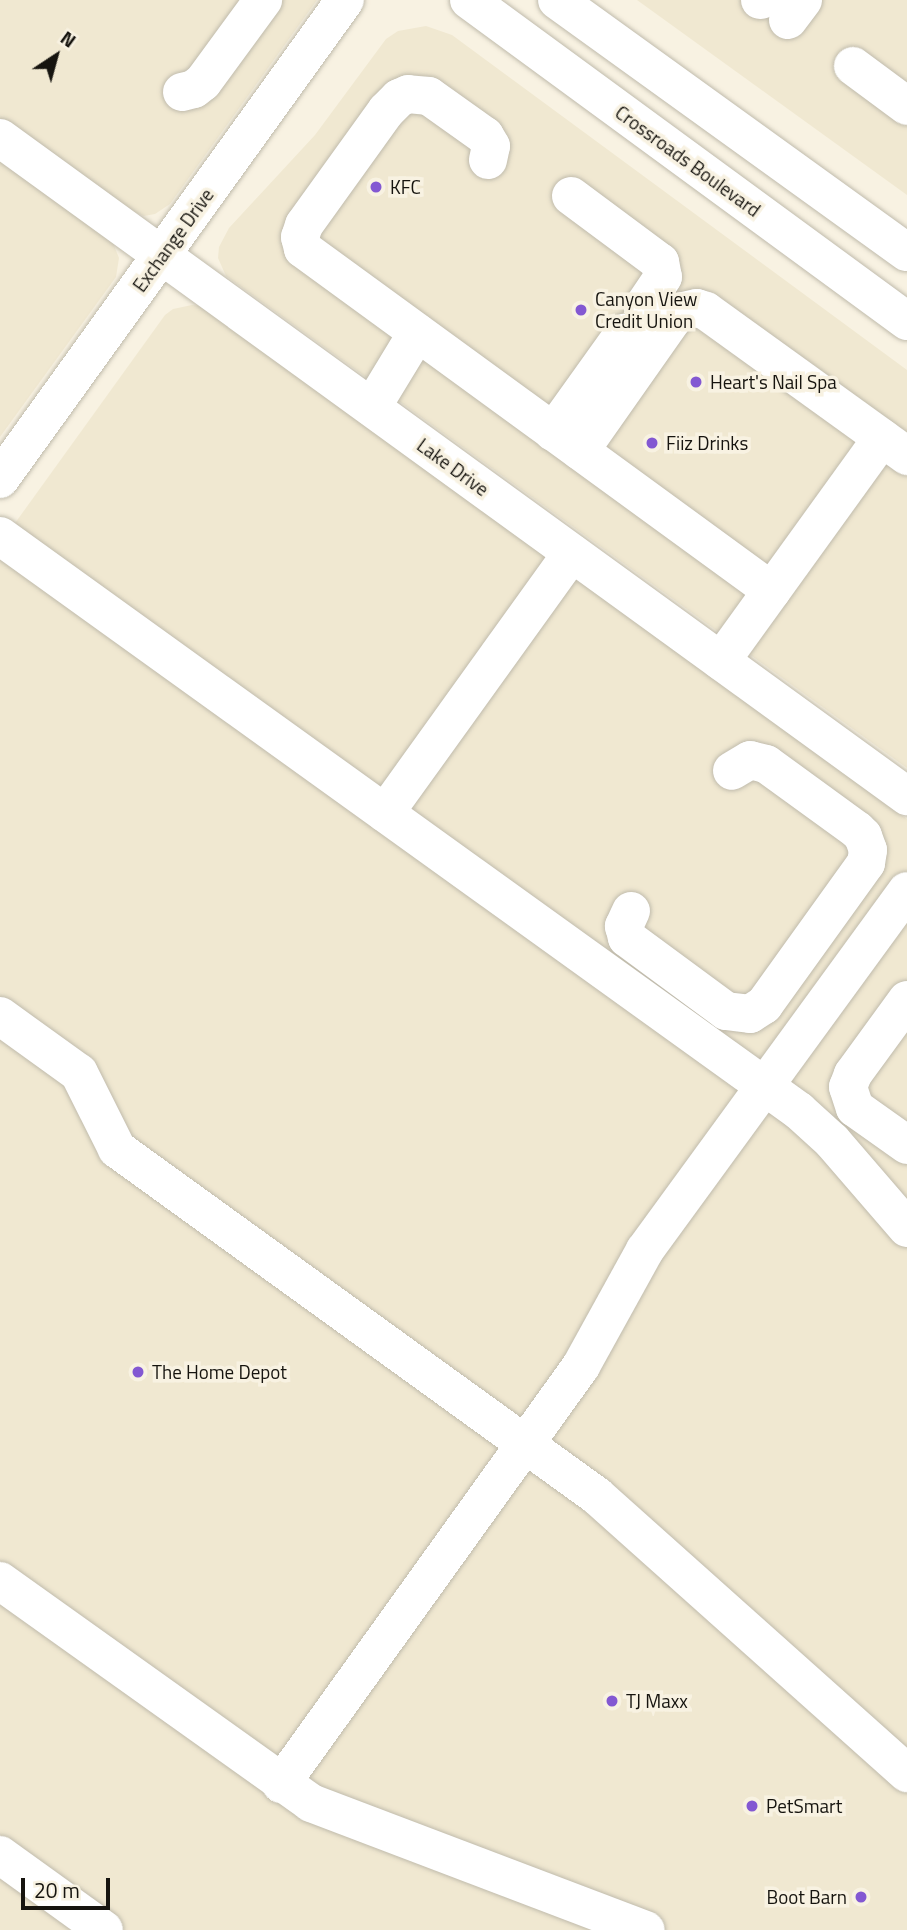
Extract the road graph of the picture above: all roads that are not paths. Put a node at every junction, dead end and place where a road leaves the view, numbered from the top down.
1 (262, 0) edge
2 (345, 0) edge
3 (469, 0) edge
4 (557, 0) edge
5 (853, 66) dead end
6 (182, 92) dead end
7 (907, 106) edge
8 (0, 138) edge
9 (488, 160) dead end
10 (571, 195) dead end
11 (907, 252) edge
12 (161, 255) junction
13 (907, 321) edge
14 (417, 333) junction
15 (372, 407) junction
16 (566, 441) junction
17 (895, 447) edge
18 (0, 479) edge
19 (0, 537) edge
20 (572, 553) junction
21 (772, 591) junction
22 (722, 661) junction
23 (733, 771) dead end
24 (907, 796) edge
25 (385, 813) junction
26 (907, 891) edge
27 (631, 911) dead end
28 (907, 1000) edge
29 (0, 1016) edge
30 (765, 1086) junction
31 (907, 1146) edge
32 (907, 1228) edge
33 (526, 1443) junction
34 (0, 1581) edge
35 (907, 1773) edge
36 (281, 1784) junction
37 (0, 1855) edge
38 (104, 1930) edge
39 (646, 1930) edge

1 - 6 street
2 - 12 street, Exchange Drive
3 - 13 street, Crossroads Boulevard
4 - 11 street
5 - 7 street
8 - 12 street, Lake Drive
9 - 14 street
10 - 16 street
12 - 15 street, Lake Drive
12 - 18 street, Exchange Drive
14 - 15 street
14 - 16 street
15 - 20 street, Lake Drive
16 - 17 street
16 - 21 street
17 - 21 street
19 - 25 street
20 - 22 street, Lake Drive
20 - 25 street
21 - 22 street
22 - 24 street, Lake Drive
23 - 27 street
25 - 30 street
26 - 30 street
28 - 31 street
29 - 33 street
30 - 32 street
30 - 33 street
33 - 35 street
33 - 36 street
34 - 36 street
36 - 39 street
37 - 38 street

